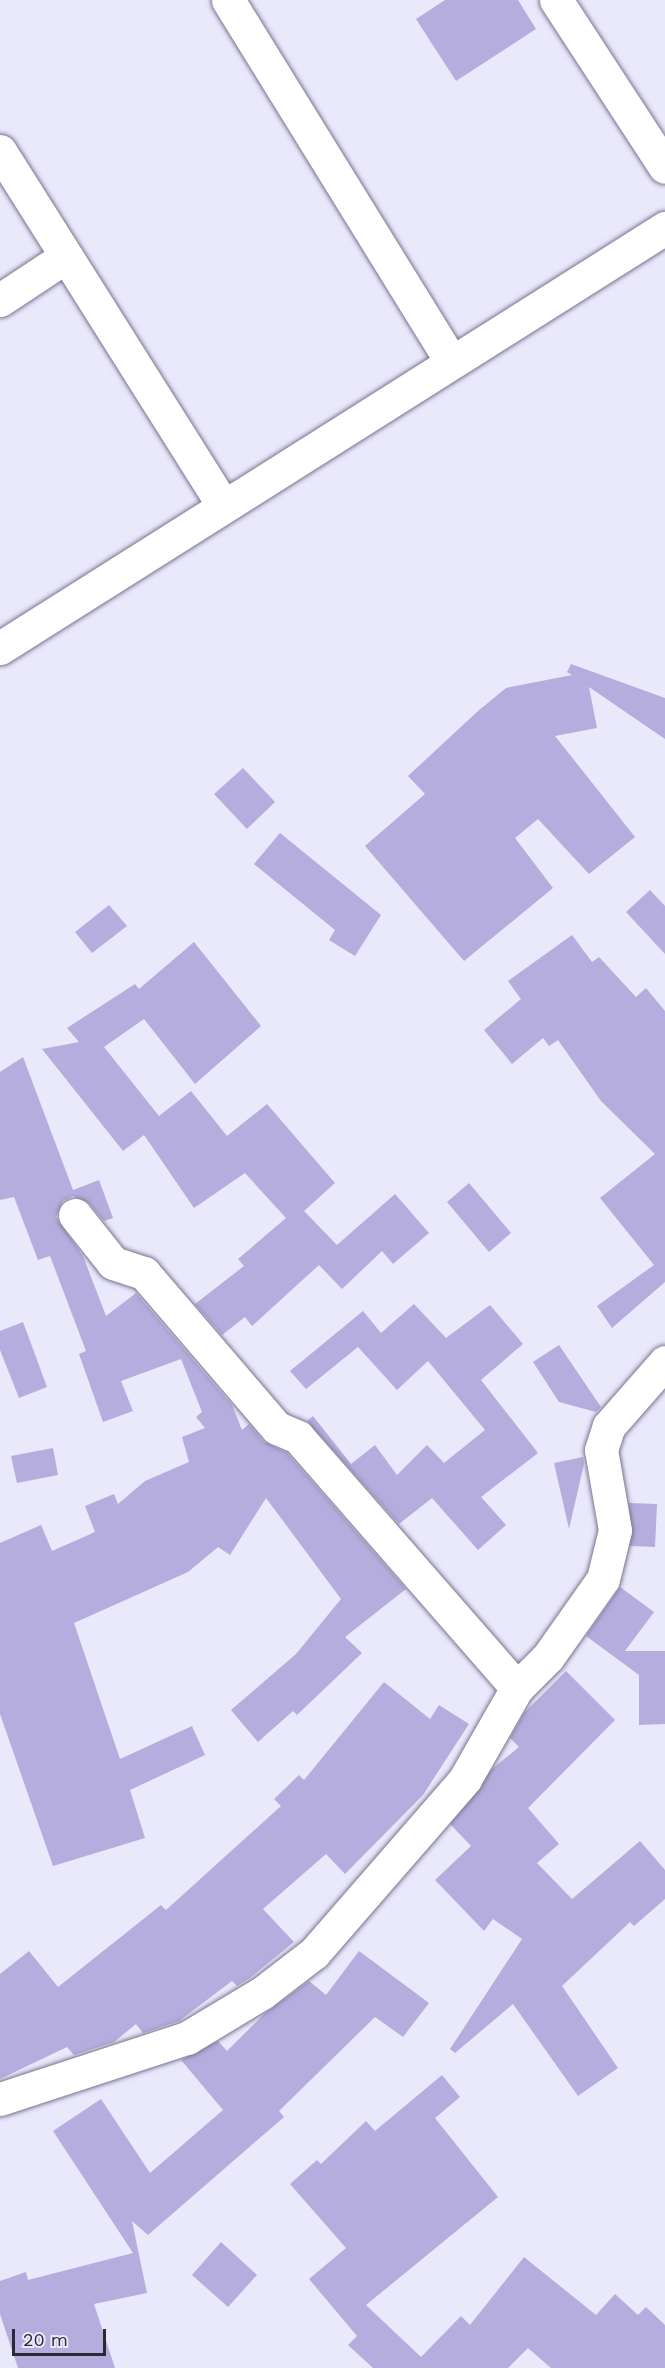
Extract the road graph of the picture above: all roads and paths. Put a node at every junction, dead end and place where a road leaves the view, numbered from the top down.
1 (228, 0) edge
2 (556, 0) edge
3 (0, 151) edge
4 (665, 167) edge
5 (665, 228) edge
6 (65, 257) junction
7 (0, 300) edge
8 (451, 361) junction
9 (223, 505) junction
10 (0, 648) edge
11 (75, 1215) dead end
12 (665, 1362) edge
13 (517, 1688) junction
14 (0, 2099) edge

1 - 8 street
2 - 4 street
3 - 6 street
5 - 8 street
6 - 7 street
6 - 9 street
8 - 9 street
9 - 10 street
11 - 13 street
12 - 13 street
13 - 14 street

